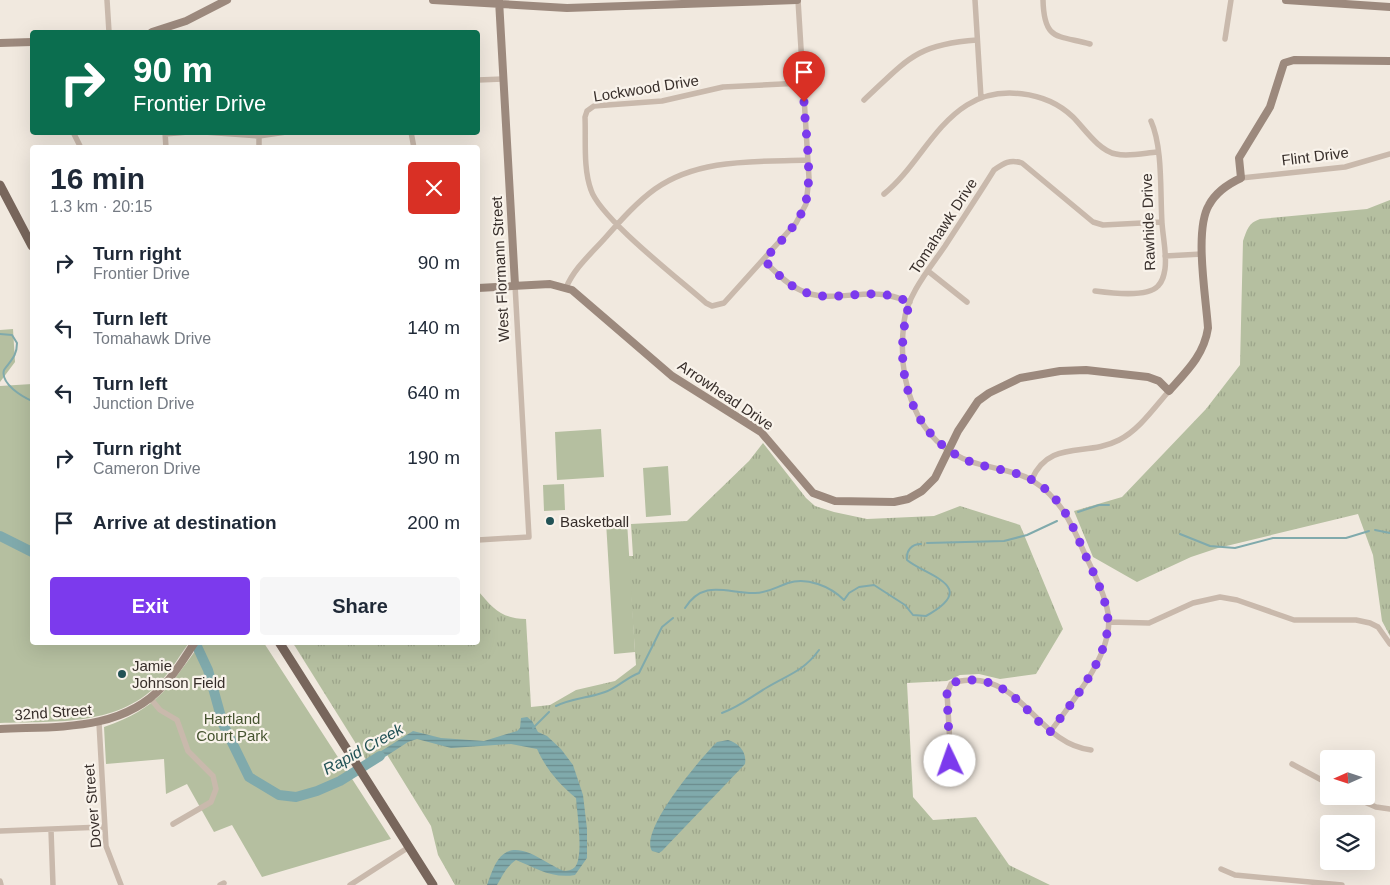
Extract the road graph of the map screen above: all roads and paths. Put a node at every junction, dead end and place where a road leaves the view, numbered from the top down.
1 (107, 0) edge
2 (227, 0) edge
3 (433, 0) edge
4 (798, 0) edge
5 (976, 0) edge
6 (1043, 0) edge
7 (1231, 0) edge
8 (1290, 0) edge
9 (1301, 1) edge
10 (499, 3) edge
11 (1390, 7) edge
12 (109, 30) edge
13 (162, 30) edge
14 (1225, 39) dead end
15 (977, 40) junction
16 (30, 42) edge
17 (0, 43) edge
18 (1090, 44) dead end
19 (1390, 61) edge
20 (503, 79) junction
21 (480, 80) edge
22 (802, 83) junction
23 (981, 98) junction
24 (864, 100) dead end
25 (1150, 121) dead end
26 (245, 135) edge
27 (266, 135) edge
28 (259, 136) junction
29 (260, 145) edge
30 (1157, 152) junction
31 (1390, 154) edge
32 (807, 160) junction
33 (1241, 178) junction
34 (0, 185) edge
35 (884, 194) dead end
36 (1162, 222) junction
37 (617, 225) junction
38 (30, 242) edge
39 (1202, 254) junction
40 (1165, 256) junction
41 (764, 260) junction
42 (928, 271) junction
43 (515, 285) junction
44 (480, 288) edge
45 (566, 288) junction
46 (1095, 291) dead end
47 (910, 302) junction
48 (967, 302) dead end
49 (1169, 391) junction
50 (949, 450) junction
51 (1032, 479) junction
52 (480, 540) edge
53 (1109, 622) junction
54 (1390, 644) edge
55 (193, 645) edge
56 (281, 645) edge
57 (150, 698) junction
58 (99, 723) junction
59 (0, 729) edge
60 (1050, 732) junction
61 (1091, 750) dead end
62 (1292, 764) dead end
63 (952, 778) dead end
64 (1320, 779) edge
65 (1371, 805) edge
66 (1390, 809) edge
67 (173, 824) dead end
68 (103, 827) junction
69 (51, 830) junction
70 (0, 831) edge
71 (409, 848) junction
72 (1221, 869) dead end
73 (0, 881) edge
74 (1, 885) edge
75 (53, 885) edge
76 (121, 885) edge
77 (350, 885) edge
78 (433, 885) edge
79 (1342, 885) edge

1 - 12 street
2 - 13 street
3 - 10 street
4 - 10 street
4 - 22 street
5 - 15 street
6 - 18 street
7 - 14 street
8 - 9 street
9 - 11 street
10 - 20 street, West Flormann Street
15 - 23 street
15 - 24 street
16 - 17 street
19 - 33 street
20 - 21 street
20 - 43 street, West Flormann Street
22 - 32 street
22 - 37 street, Lockwood Drive
23 - 30 street
23 - 35 street
25 - 30 street, Rawhide Drive
26 - 28 street
27 - 28 street
28 - 29 street
30 - 36 street, Rawhide Drive
31 - 33 street, Flint Drive
32 - 37 street
32 - 41 street
33 - 39 street
34 - 38 main road
36 - 40 street, Rawhide Drive
36 - 42 street, Tomahawk Drive
37 - 41 street, Lockwood Drive
37 - 45 street
39 - 40 street
39 - 49 street
40 - 46 street, Rawhide Drive
41 - 47 street
42 - 47 street, Tomahawk Drive
42 - 48 street
43 - 44 street
43 - 45 street
43 - 52 street, West Flormann Street
45 - 50 street, Arrowhead Drive
47 - 50 street, Tomahawk Drive
49 - 50 street, Arrowhead Drive
49 - 51 street
50 - 51 street, Tomahawk Drive
51 - 53 street, Tomahawk Drive
53 - 54 street
53 - 60 street, Tomahawk Drive
55 - 57 street, 32nd Street
56 - 71 main road
57 - 58 street, 32nd Street
57 - 67 street
58 - 59 street, 32nd Street
58 - 68 street, Dover Street
60 - 61 street
60 - 63 street
62 - 64 street
65 - 66 street
68 - 69 street
68 - 76 street, Dover Street
69 - 70 street
69 - 75 street
71 - 77 street
71 - 78 main road
72 - 79 street
73 - 74 street

